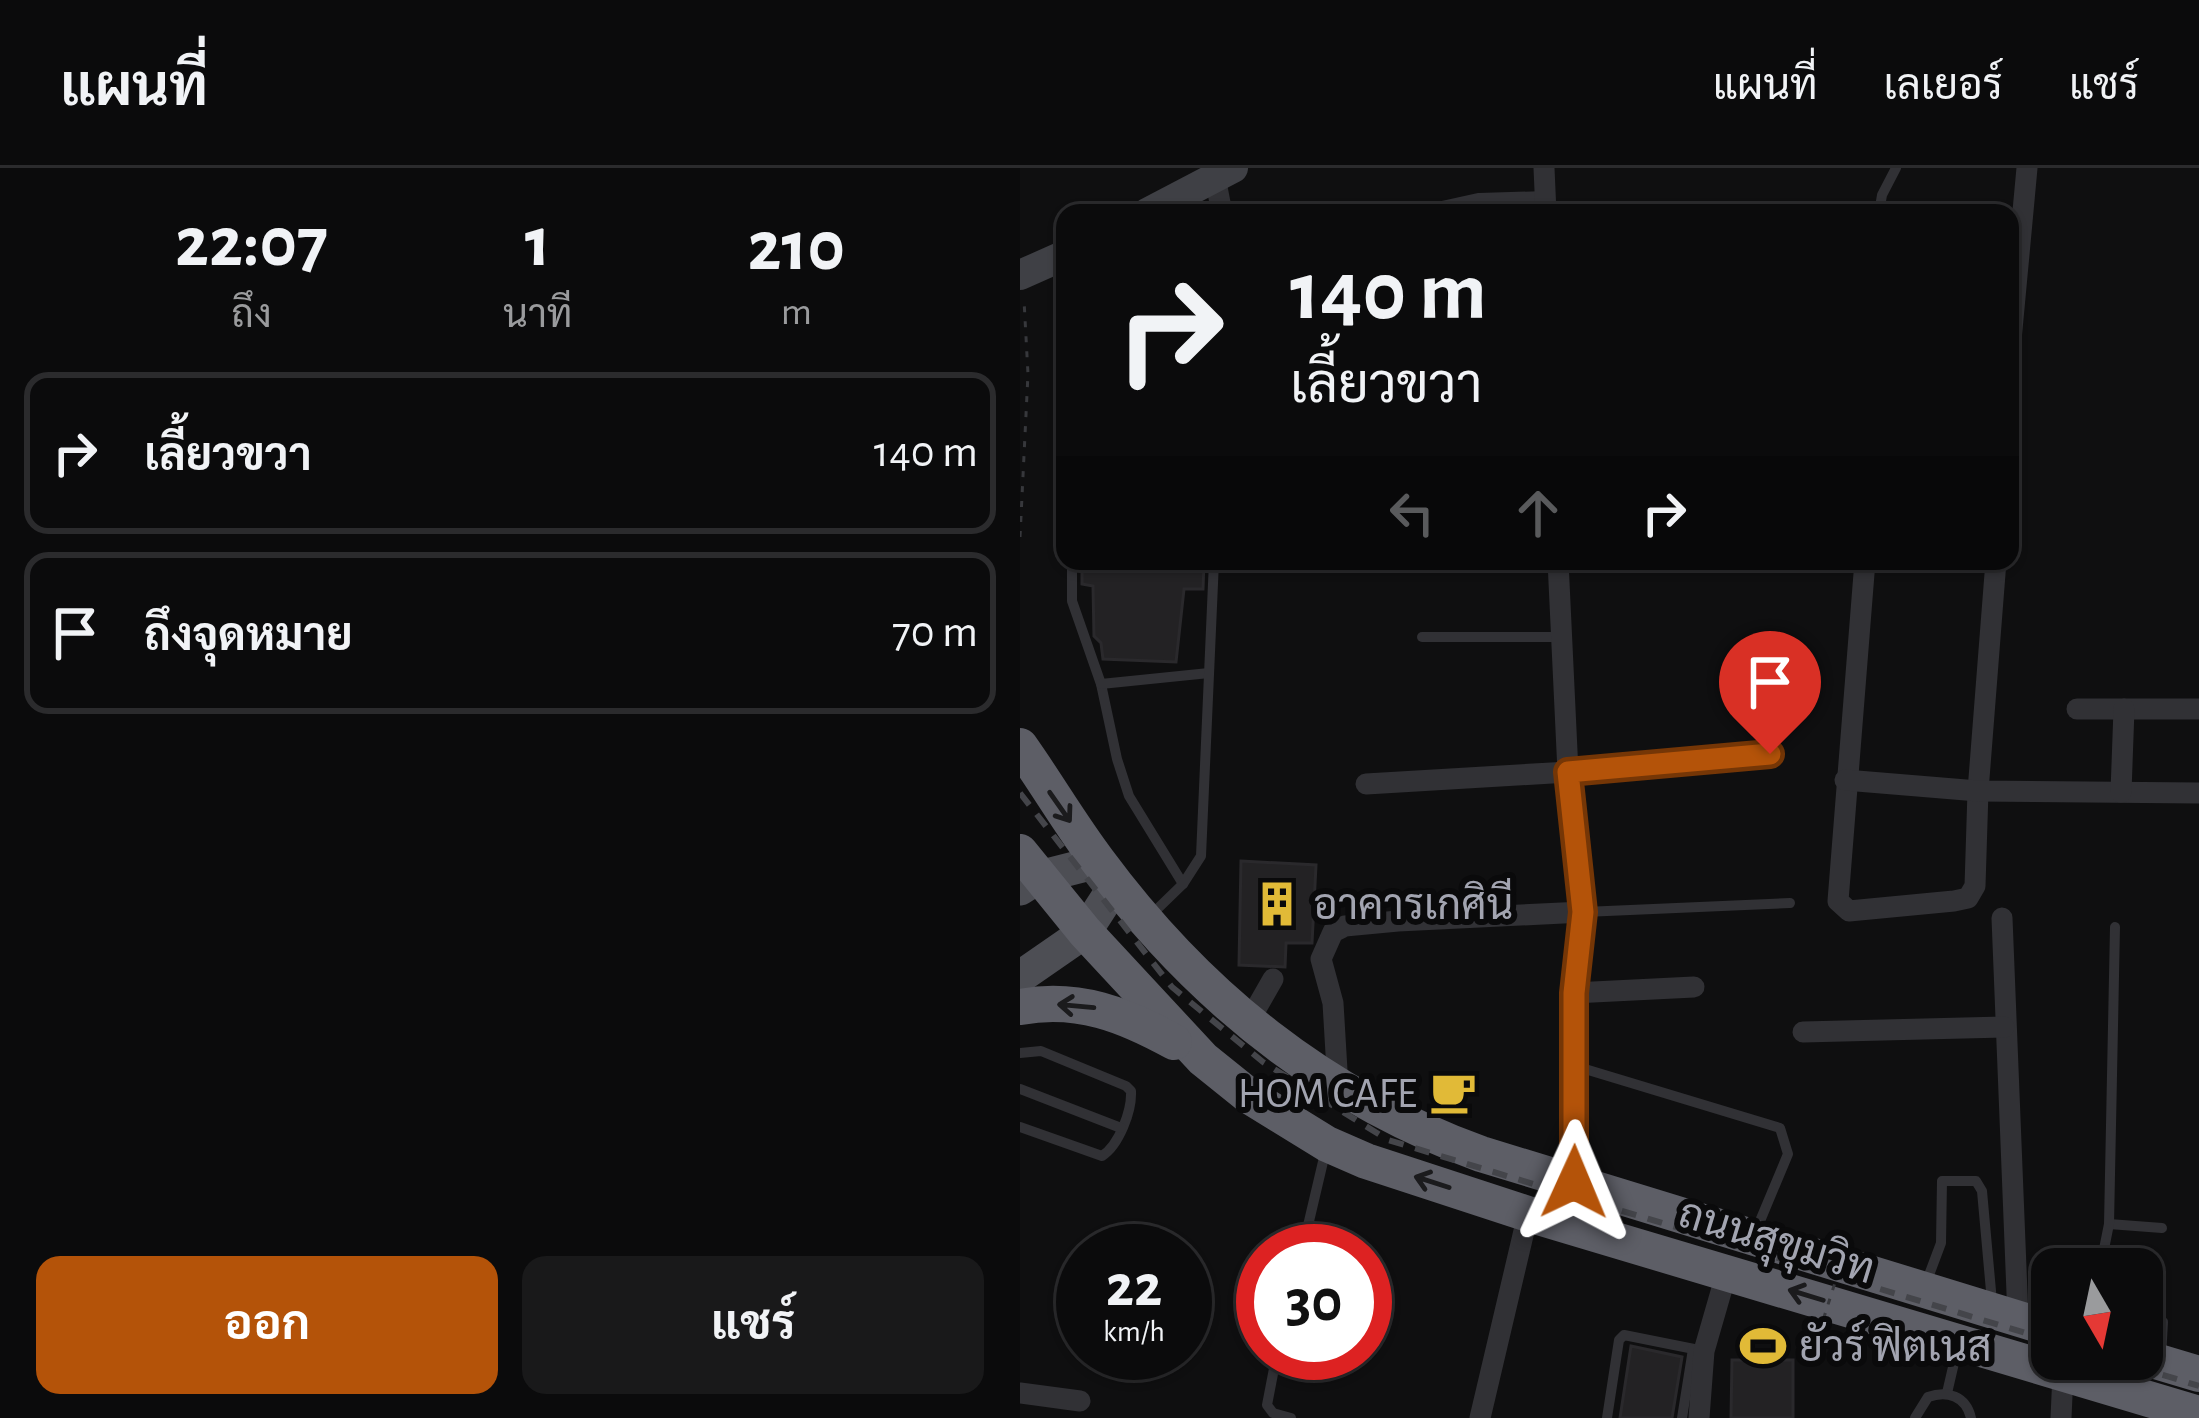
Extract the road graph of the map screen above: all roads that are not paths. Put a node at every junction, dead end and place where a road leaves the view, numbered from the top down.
1 (1544, 168) edge
2 (1896, 168) edge
3 (2027, 168) edge
4 (1224, 172) edge
5 (1164, 204) edge
6 (1222, 204) edge
7 (1457, 204) edge
8 (1536, 204) edge
9 (1546, 204) edge
10 (1880, 204) edge
11 (2019, 254) edge
12 (1056, 259) edge
13 (1021, 275) edge
14 (1072, 570) edge
15 (1214, 570) edge
16 (1558, 570) edge
17 (1863, 570) edge
18 (1995, 570) edge
19 (1561, 637) junction
20 (1422, 638) dead end
21 (1209, 673) junction
22 (1101, 684) junction
23 (2077, 709) dead end
24 (2124, 709) junction
25 (2199, 709) edge
26 (1021, 754) edge
27 (1770, 754) dead end
28 (1568, 772) junction
29 (1845, 780) junction
30 (1366, 784) dead end
31 (1978, 791) junction
32 (2121, 792) junction
33 (2199, 793) edge
34 (1026, 873) edge
35 (1107, 873) junction
36 (1183, 884) junction
37 (1790, 903) dead end
38 (1583, 912) junction
39 (2002, 918) dead end
40 (1145, 921) junction
41 (2115, 927) dead end
42 (1085, 932) junction
43 (1020, 976) edge
44 (1273, 979) dead end
45 (1694, 987) dead end
46 (1574, 993) junction
47 (1020, 1007) edge
48 (1250, 1022) junction
49 (2004, 1027) junction
50 (1803, 1032) dead end
51 (1020, 1053) edge
52 (1203, 1059) junction
53 (1575, 1066) junction
54 (1338, 1087) junction
55 (1020, 1089) edge
56 (1020, 1127) edge
57 (1121, 1128) junction
58 (1328, 1144) junction
59 (1574, 1182) junction
60 (1528, 1214) junction
61 (2109, 1223) junction
62 (1309, 1224) edge
63 (2162, 1228) dead end
64 (1754, 1236) junction
65 (2104, 1248) edge
66 (1727, 1271) junction
67 (1921, 1277) junction
68 (2021, 1319) edge
69 (1958, 1341) junction
70 (1699, 1350) junction
71 (2031, 1363) edge
72 (2163, 1363) edge
73 (2199, 1374) edge
74 (1272, 1380) edge
75 (2063, 1380) edge
76 (2086, 1380) edge
77 (1020, 1393) edge
78 (1947, 1393) junction
79 (1080, 1401) dead end
80 (2199, 1414) edge
81 (1291, 1418) edge
82 (1480, 1418) edge
83 (1607, 1418) edge
84 (1682, 1418) edge
85 (1699, 1418) edge
86 (1915, 1418) edge
87 (1970, 1418) edge
88 (2060, 1418) edge

1 - 9 street
2 - 10 lane
3 - 11 street
4 - 5 street
4 - 6 street
7 - 8 lane
12 - 13 street
14 - 22 lane
15 - 21 lane
16 - 19 street
17 - 29 street
18 - 31 street
19 - 20 lane
19 - 28 street
21 - 22 lane
21 - 36 lane
22 - 36 lane
23 - 24 street
24 - 25 street
24 - 32 street
26 -> 35 highway, ถนนสุขุมวิท
27 - 28 street
28 - 30 street
28 - 38 street
29 - 31 street
29 - 31 street
31 - 32 street
32 - 33 street
34 - 35 main road
34 - 42 highway, ถนนสุขุมวิท
35 - 40 highway, ถนนสุขุมวิท
35 - 42 main road
36 - 40 lane
37 - 38 lane
38 - 46 street
38 - 54 street
39 - 49 street
40 - 48 highway, ถนนสุขุมวิท
41 - 61 lane
42 - 43 main road
42 - 52 highway, ถนนสุขุมวิท
44 - 48 street
45 - 46 street
46 - 53 street
52 -> 47 highway
48 - 52 highway
48 - 54 highway, ถนนสุขุมวิท
49 - 50 street
49 - 68 street
51 - 57 lane
52 - 58 highway, ถนนสุขุมวิท
53 - 59 street
53 - 64 lane
54 - 59 highway, ถนนสุขุมวิท
55 - 57 lane
56 - 57 lane
60 -> 58 highway, ถนนสุขุมวิท
58 - 62 lane
59 - 64 highway, ถนนสุขุมวิท
60 - 66 highway, ถนนสุขุมวิท
60 - 82 street
61 - 63 lane
61 - 65 lane
64 - 67 highway, ถนนสุขุมวิท
69 -> 66 highway, ถนนสุขุมวิท
66 - 70 street
67 - 68 highway, ถนนสุขุมวิท
67 - 68 lane
69 - 71 highway, ถนนสุขุมวิท
69 - 78 lane
70 - 83 lane
70 - 84 lane
70 - 85 street
72 - 73 highway
74 - 81 lane
75 - 88 street
76 - 80 highway, ถนนสุขุมวิท
77 - 79 street
78 - 86 lane
78 - 87 lane

